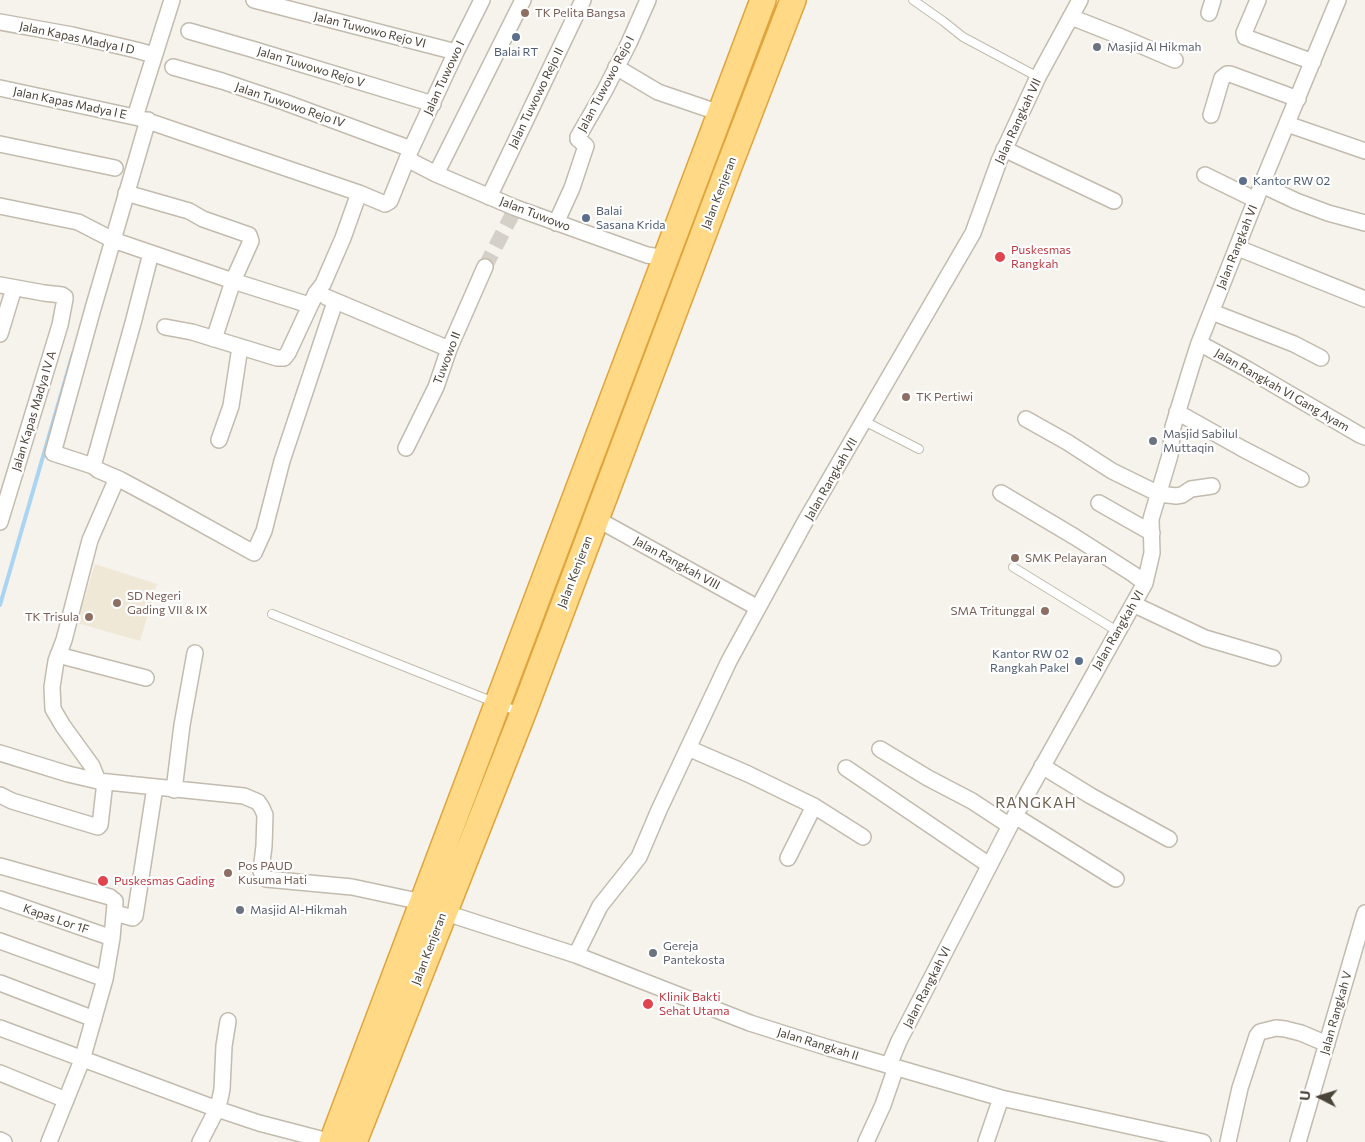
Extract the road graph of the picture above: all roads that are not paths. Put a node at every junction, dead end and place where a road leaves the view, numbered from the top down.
1 (172, 0) edge
2 (254, 0) edge
3 (480, 0) edge
4 (522, 0) edge
5 (583, 0) edge
6 (648, 0) edge
7 (763, 0) edge
8 (793, 0) edge
9 (913, 0) edge
10 (1080, 0) edge
11 (1258, 0) edge
12 (1338, 0) edge
13 (1071, 17) junction
14 (0, 22) edge
15 (189, 31) dead end
16 (456, 52) junction
17 (154, 55) junction
18 (1175, 60) dead end
19 (1313, 62) junction
20 (616, 67) junction
21 (174, 68) dead end
22 (1038, 77) junction
23 (0, 88) edge
24 (1298, 99) junction
25 (433, 104) junction
26 (720, 113) junction
27 (1211, 115) dead end
28 (142, 118) junction
29 (1287, 124) junction
30 (0, 144) edge
31 (1004, 149) junction
32 (1365, 150) edge
33 (408, 152) junction
34 (115, 168) dead end
35 (436, 174) junction
36 (1205, 175) dead end
37 (1262, 185) junction
38 (126, 193) junction
39 (359, 193) junction
40 (489, 197) junction
41 (1256, 200) junction
42 (1114, 201) dead end
43 (0, 206) edge
44 (556, 222) junction
45 (1365, 223) edge
46 (108, 237) junction
47 (1238, 248) junction
48 (152, 253) junction
49 (666, 258) junction
50 (485, 267) tunnel mouth
51 (233, 281) junction
52 (7, 286) edge
53 (313, 299) junction
54 (1365, 299) edge
55 (335, 302) junction
56 (1212, 312) junction
57 (165, 326) dead end
58 (0, 334) edge
59 (214, 339) junction
60 (1199, 343) junction
61 (240, 347) junction
62 (449, 349) junction
63 (1321, 358) dead end
64 (1177, 412) junction
65 (1026, 419) dead end
66 (864, 421) junction
67 (1365, 437) edge
68 (219, 440) dead end
69 (406, 448) dead end
70 (919, 449) dead end
71 (93, 466) junction
72 (117, 478) junction
73 (1301, 479) dead end
74 (1212, 486) dead end
75 (1001, 494) dead end
76 (1158, 494) junction
77 (1099, 503) dead end
78 (595, 518) junction
79 (0, 522) edge
80 (1152, 533) junction
81 (1013, 567) dead end
82 (1145, 583) junction
83 (1133, 604) junction
84 (758, 608) junction
85 (272, 614) dead end
86 (1117, 632) junction
87 (195, 653) dead end
88 (58, 655) junction
89 (1273, 658) dead end
90 (146, 678) dead end
91 (498, 704) junction
92 (523, 713) junction
93 (688, 748) junction
94 (880, 749) dead end
95 (0, 753) edge
96 (1042, 766) junction
97 (846, 768) dead end
98 (102, 782) junction
99 (155, 787) junction
100 (174, 790) junction
101 (0, 795) edge
102 (814, 806) junction
103 (1012, 821) junction
104 (863, 837) dead end
105 (1169, 838) dead end
106 (788, 858) dead end
107 (989, 865) junction
108 (0, 866) edge
109 (1116, 878) dead end
110 (0, 899) edge
111 (433, 907) junction
112 (115, 913) junction
113 (1365, 914) edge
114 (112, 938) junction
115 (0, 941) edge
116 (576, 955) junction
117 (105, 979) junction
118 (0, 983) edge
119 (94, 1019) junction
120 (228, 1022) dead end
121 (0, 1028) edge
122 (1327, 1044) junction
123 (82, 1060) junction
124 (893, 1066) junction
125 (0, 1073) edge
126 (1001, 1098) junction
127 (66, 1100) junction
128 (217, 1109) junction
129 (0, 1140) edge
130 (4, 1142) edge
131 (49, 1142) edge
132 (200, 1142) edge
133 (332, 1142) edge
134 (354, 1142) edge
135 (866, 1142) edge
136 (986, 1142) edge
137 (1203, 1142) edge
138 (1228, 1142) edge
139 (1298, 1142) edge

1 - 17 street
2 - 16 street, Jalan Tuwowo Rejo VI
3 - 16 street, Jalan Tuwowo I
4 - 35 street
5 - 40 street, Jalan Tuwowo Rejo II
6 - 20 street, Jalan Tuwowo Rejo I
7 - 26 highway, Jalan Kenjeran
8 - 78 highway, Jalan Kenjeran
9 - 22 lane
10 - 13 street, Jalan Rangkah VII
11 - 19 street
12 - 19 street, Jalan Rangkah VI
13 - 18 street
13 - 22 street, Jalan Rangkah VII
14 - 17 street, Jalan Kapas Madya I D
15 - 25 street, Jalan Tuwowo Rejo V
16 - 25 street, Jalan Tuwowo I
17 - 28 street
19 - 24 street, Jalan Rangkah VI
20 - 26 street
20 - 44 street, Jalan Tuwowo Rejo I
21 - 33 street, Jalan Tuwowo Rejo IV
22 - 31 street, Jalan Rangkah VII
23 - 28 street, Jalan Kapas Madya I E
24 - 27 street
24 - 29 street, Jalan Rangkah VI
25 - 33 street, Jalan Tuwowo I
26 - 49 highway, Jalan Kenjeran
28 - 38 street
28 - 39 street, Jalan Kapas Madya I E
29 - 32 street
29 - 37 street, Jalan Rangkah VI
30 - 34 street
31 - 42 street
31 - 66 street, Jalan Rangkah VII
33 - 35 street, Jalan Tuwowo
33 - 39 street, Jalan Tuwowo I
35 - 40 street, Jalan Tuwowo
36 - 41 street
37 - 41 street, Jalan Rangkah VI
37 - 45 street
38 - 46 street
38 - 51 street
39 - 53 street
40 - 44 street, Jalan Tuwowo
41 - 47 street, Jalan Rangkah VI
43 - 46 street
44 - 49 street, Jalan Tuwowo
46 - 48 street
46 - 71 street
47 - 54 street
47 - 56 street, Jalan Rangkah VI
48 - 51 street
48 - 71 street
49 - 91 highway, Jalan Kenjeran
50 - 62 street, Tuwowo II
51 - 53 street
51 - 59 street
52 - 58 street
52 - 79 street, Jalan Kapas Madya IV A
53 - 55 street
53 - 61 street
55 - 62 street
55 - 72 street
56 - 60 street, Jalan Rangkah VI
56 - 63 street
57 - 59 street
59 - 61 street
60 - 64 street, Jalan Rangkah VI
60 - 67 street, Jalan Rangkah VI Gang Ayam
61 - 68 street
62 - 69 street, Tuwowo II
64 - 73 street
64 - 76 street, Jalan Rangkah VI
65 - 76 street
66 - 70 lane
66 - 84 street, Jalan Rangkah VII
71 - 72 street
72 - 88 street
74 - 76 street
75 - 82 street
76 - 80 street, Jalan Rangkah VI
77 - 80 street
78 - 84 street, Jalan Rangkah VIII
78 - 92 highway, Jalan Kenjeran
80 - 82 street, Jalan Rangkah VI
81 - 86 lane
82 - 83 street, Jalan Rangkah VI
83 - 86 street, Jalan Rangkah VI
83 - 89 street
84 - 93 street, Jalan Rangkah VII
85 - 91 lane
86 - 96 street, Jalan Rangkah VI
87 - 100 street
88 - 90 street
88 - 98 street
91 - 92 lane
91 - 111 highway, Jalan Kenjeran
92 - 111 highway, Jalan Kenjeran
93 - 102 street
93 - 116 street, Jalan Rangkah VII
94 - 103 street
95 - 98 street
96 - 103 street, Jalan Rangkah VI
96 - 105 street
97 - 107 street
98 - 99 street
98 - 101 street
99 - 100 street
99 - 112 street
100 - 111 street, Jalan Rangkah II
102 - 104 street
102 - 106 street
103 - 107 street, Jalan Rangkah VI
103 - 109 street
107 - 124 street, Jalan Rangkah VI
108 - 112 street
110 - 114 street, Kapas Lor 1F
111 - 116 street, Jalan Rangkah II
111 - 133 highway, Jalan Kenjeran
111 - 134 highway, Jalan Kenjeran
112 - 114 street
113 - 122 street, Jalan Rangkah V
114 - 117 street
115 - 117 street
116 - 124 street, Jalan Rangkah II
117 - 119 street
118 - 119 street
119 - 123 street
120 - 128 street
121 - 123 street
122 - 138 street
122 - 139 street, Jalan Rangkah V
123 - 127 street
123 - 128 street
124 - 126 street, Jalan Rangkah II
124 - 135 street, Jalan Rangkah VI
125 - 127 street
126 - 136 street
126 - 137 street, Jalan Rangkah II
127 - 131 street
128 - 132 street
128 - 133 street
129 - 130 street

